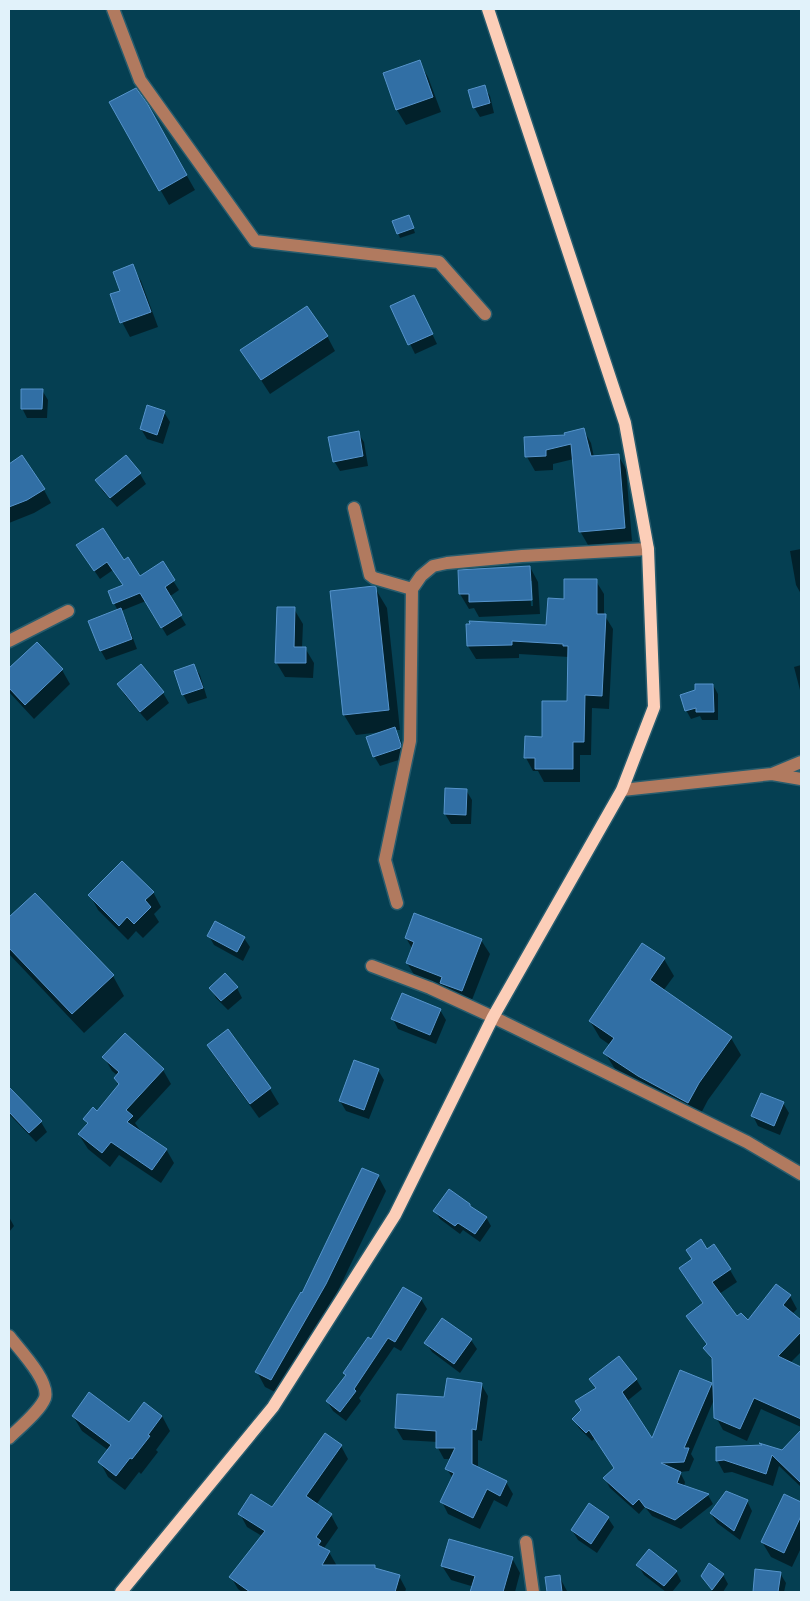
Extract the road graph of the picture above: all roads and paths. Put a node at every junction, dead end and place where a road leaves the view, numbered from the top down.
1 (112, 9) edge
2 (488, 9) edge
3 (485, 314) dead end
4 (354, 508) dead end
5 (648, 549) junction
6 (412, 589) junction
7 (68, 611) dead end
8 (9, 641) edge
9 (801, 762) edge
10 (772, 774) junction
11 (801, 779) edge
12 (622, 790) junction
13 (397, 903) dead end
14 (372, 966) dead end
15 (493, 1017) junction
16 (801, 1174) edge
17 (9, 1336) edge
18 (9, 1438) edge
19 (526, 1542) dead end
20 (121, 1592) edge
21 (533, 1592) edge

1 - 3 street
2 - 5 main road
4 - 6 street
5 - 6 street
5 - 12 main road
6 - 13 street
7 - 8 street
9 - 10 street
10 - 11 street
10 - 12 street
12 - 15 main road
14 - 15 street
15 - 16 street
15 - 20 main road
17 - 18 street
19 - 21 street

